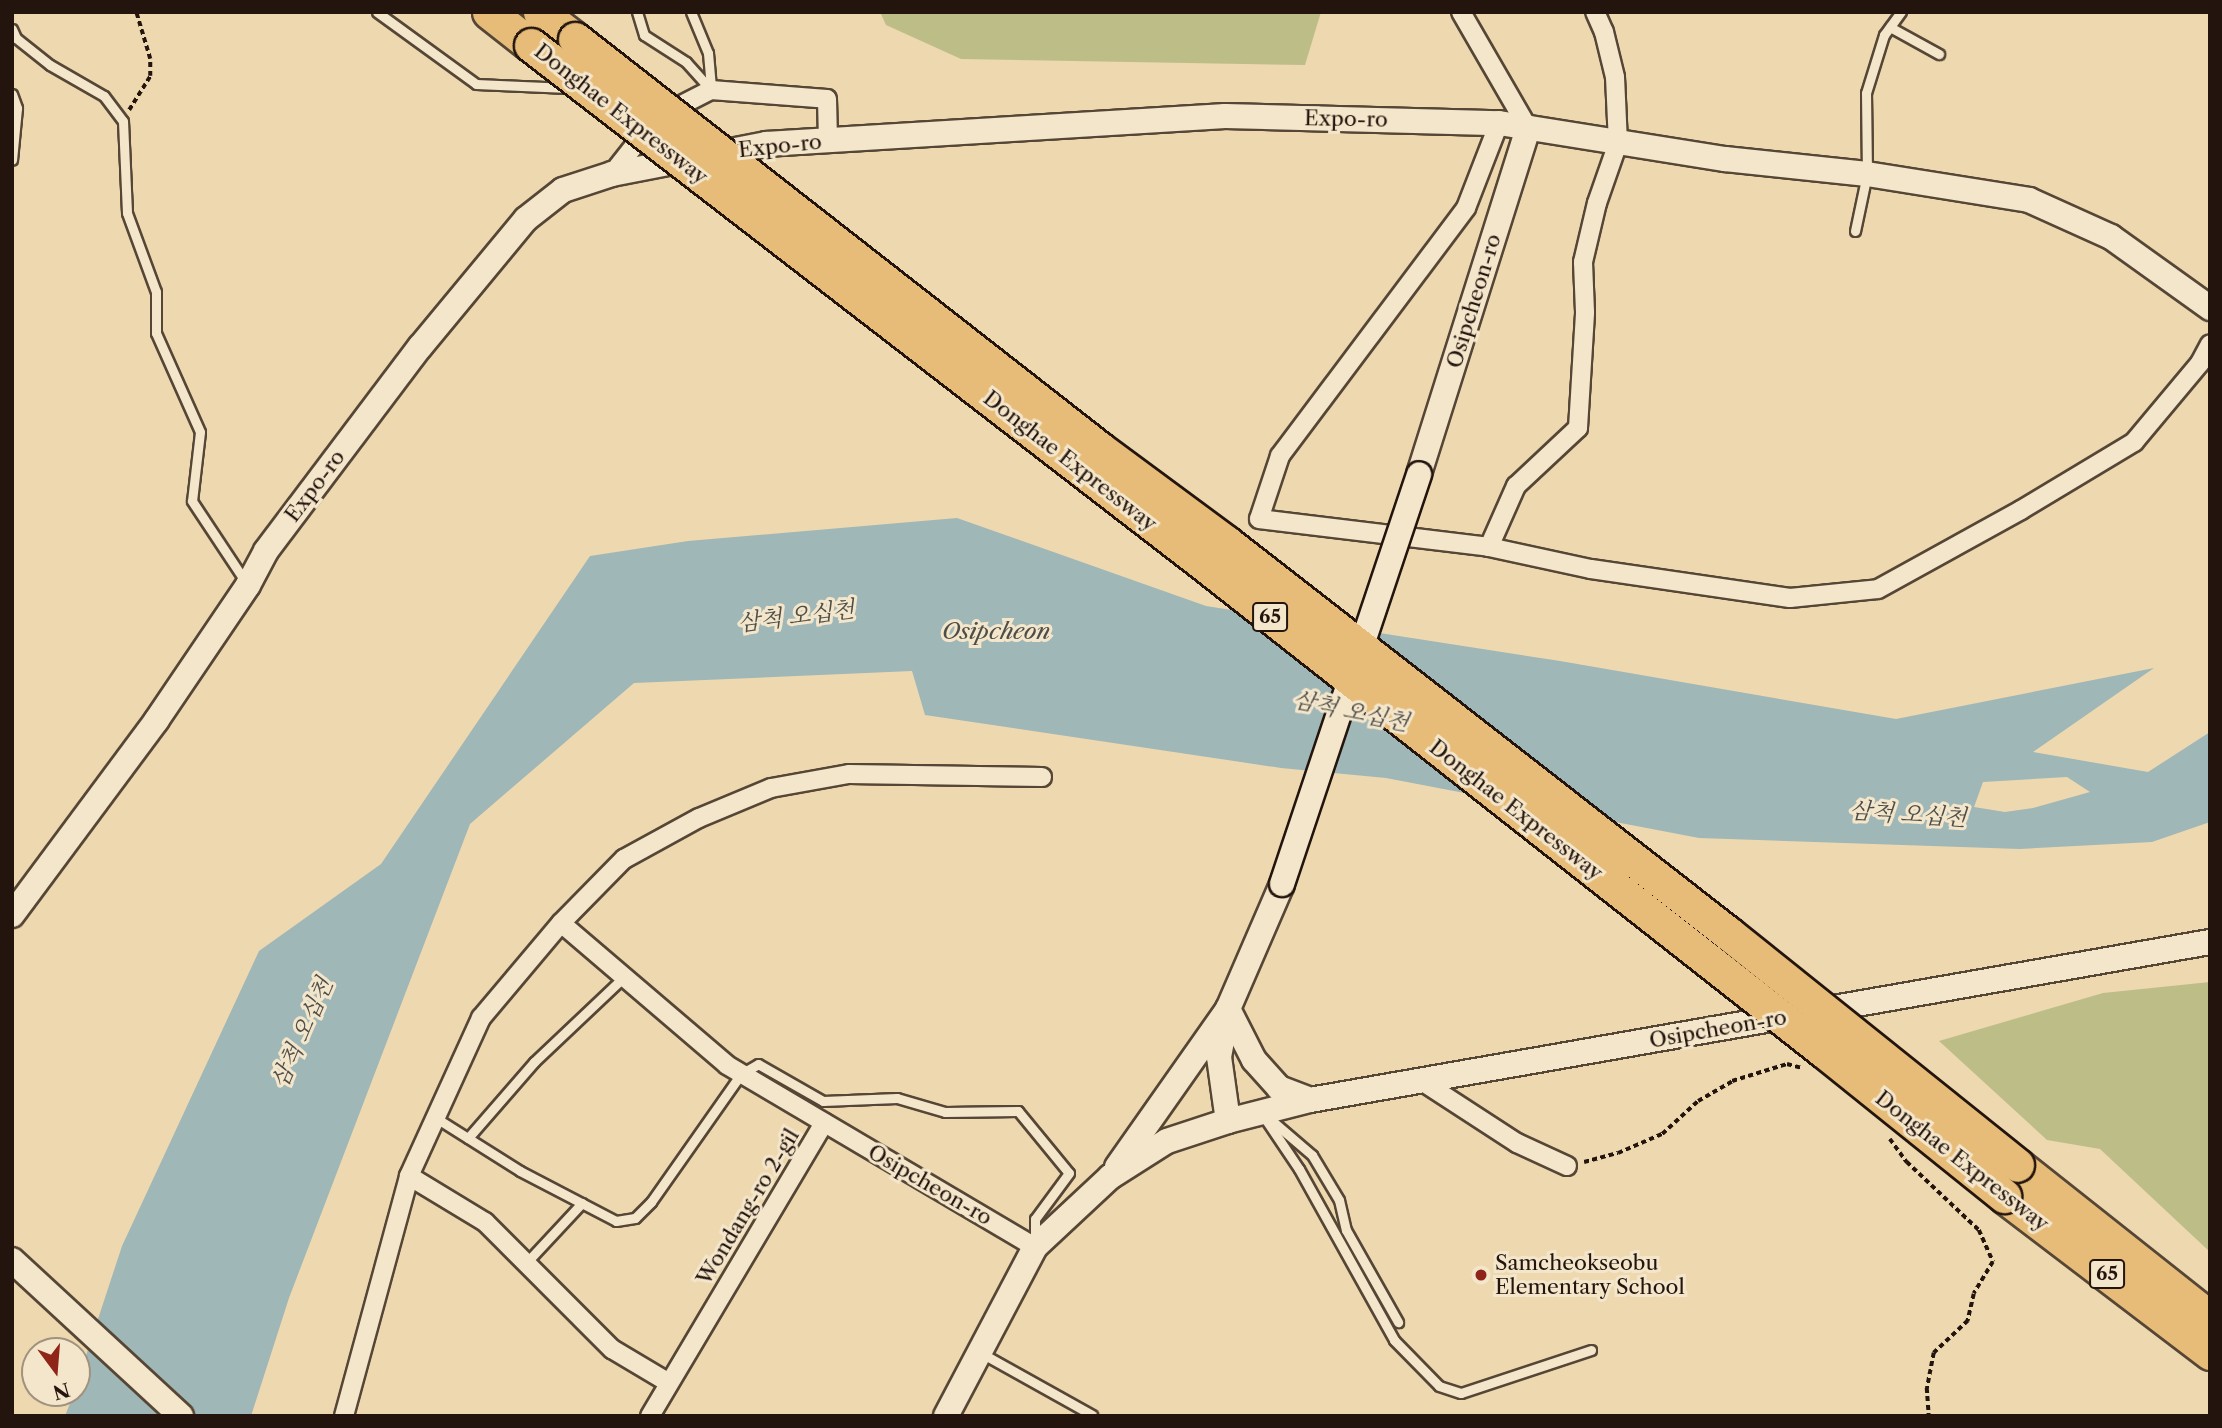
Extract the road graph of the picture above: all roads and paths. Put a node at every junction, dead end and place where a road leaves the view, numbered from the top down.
1 (136, 12) edge
2 (377, 12) edge
3 (489, 12) edge
4 (540, 12) edge
5 (637, 12) edge
6 (691, 12) edge
7 (1461, 12) edge
8 (1595, 12) edge
9 (1901, 12) edge
10 (1890, 27) junction
11 (12, 29) edge
12 (1939, 54) dead end
13 (612, 90) dead end
14 (710, 90) junction
15 (12, 94) edge
16 (123, 121) junction
17 (1499, 123) junction
18 (1528, 128) junction
19 (828, 140) junction
20 (1618, 143) junction
21 (12, 160) edge
22 (612, 174) junction
23 (1867, 174) junction
24 (1855, 232) dead end
25 (2210, 308) edge
26 (2210, 344) edge
27 (1489, 547) junction
28 (248, 585) junction
29 (1042, 777) dead end
30 (12, 915) edge
31 (561, 923) junction
32 (2210, 942) edge
33 (624, 977) junction
34 (1227, 1009) junction
35 (1811, 1070) dead end
36 (741, 1074) junction
37 (1420, 1080) junction
38 (1310, 1100) junction
39 (1261, 1112) junction
40 (436, 1118) junction
41 (1228, 1121) junction
42 (824, 1123) junction
43 (468, 1138) junction
44 (1890, 1139) dead end
45 (1567, 1166) joint
46 (409, 1176) junction
47 (1110, 1177) junction
48 (582, 1203) junction
49 (1035, 1247) junction
50 (12, 1260) edge
51 (527, 1263) junction
52 (2210, 1318) edge
53 (1398, 1322) dead end
54 (1591, 1350) dead end
55 (978, 1351) junction
56 (2210, 1353) edge
57 (669, 1383) junction
58 (1092, 1415) edge
59 (181, 1416) edge
60 (344, 1416) edge
61 (650, 1416) edge
62 (946, 1416) edge
63 (1928, 1416) edge

1 - 16 path
2 - 13 lane
3 - 56 highway, Donghae Expressway / 65, bridge
4 - 52 highway, Donghae Expressway / 65, bridge
5 - 14 lane
6 - 14 lane
7 - 18 street
8 - 20 street
9 - 10 lane
10 - 12 lane
10 - 23 lane
11 - 16 lane
14 - 19 street
14 - 22 street
15 - 21 lane
16 - 28 lane
17 - 18 street, Expo-ro
17 - 19 street, Expo-ro
17 - 27 street
18 - 20 street, Expo-ro
18 - 34 street, Osipcheon-ro, bridge
19 - 22 street, Expo-ro
20 - 23 street, Expo-ro
20 - 27 street
22 - 28 street, Expo-ro
23 - 24 lane
23 - 25 street, Expo-ro
26 - 27 street
28 - 30 street, Expo-ro
29 - 31 street
31 - 33 street, Wondang-ro 2-gil
31 - 40 street
32 - 37 street, Osipcheon-ro
33 - 36 street, Wondang-ro 2-gil
33 - 43 lane
34 - 38 street
34 - 41 street
34 - 47 street
35 - 45 path
36 - 42 street, Wondang-ro 2-gil
36 - 48 lane
36 - 49 lane
37 - 38 street, Osipcheon-ro
37 - 45 street
38 - 39 street, Osipcheon-ro
39 - 41 street, Osipcheon-ro
39 - 53 lane
39 - 54 lane
40 - 43 lane
40 - 46 street
41 - 47 street, Osipcheon-ro
42 - 49 street, Osipcheon-ro
42 - 57 street, Wondang-ro 2-gil
43 - 48 lane
44 - 63 path
46 - 51 street
46 - 60 street
47 - 49 street, Osipcheon-ro
48 - 51 lane
49 - 55 street, Osipcheon-ro
50 - 59 street
51 - 57 street
55 - 58 lane
55 - 62 street, Osipcheon-ro
57 - 61 street, Wondang-ro 2-gil

